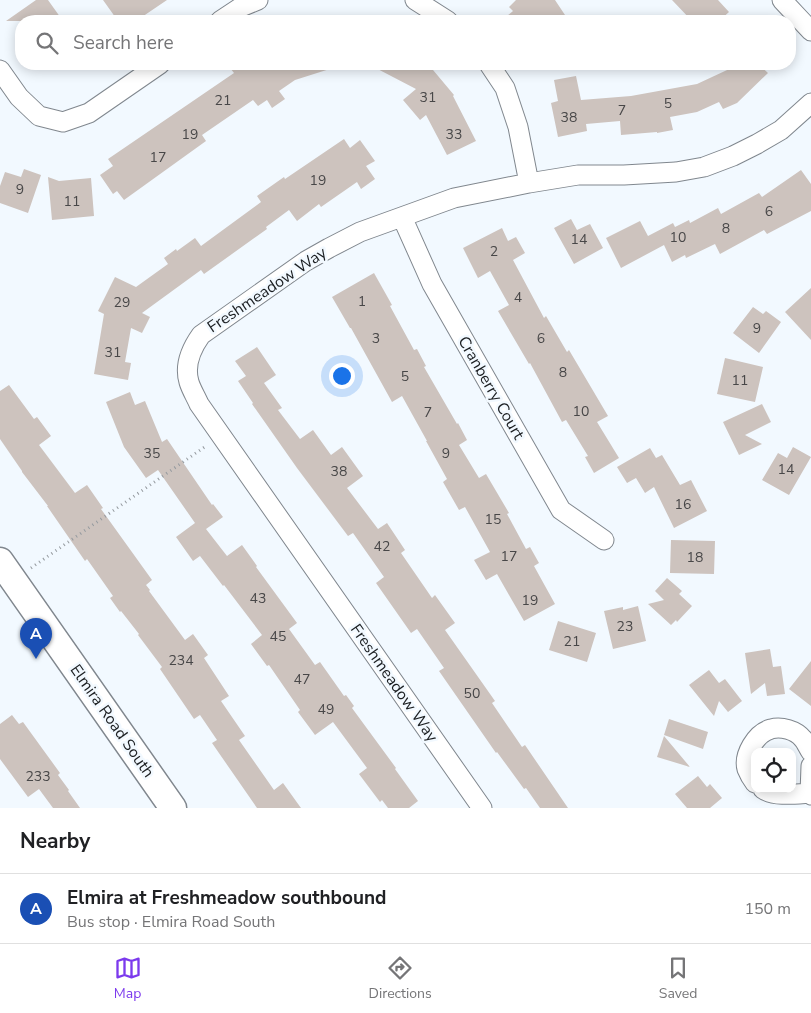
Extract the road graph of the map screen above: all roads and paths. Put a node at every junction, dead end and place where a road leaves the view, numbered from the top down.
1 (258, 0) edge
2 (415, 0) edge
3 (782, 0) edge
4 (229, 15) edge
5 (439, 15) edge
6 (811, 30) edge
7 (0, 70) edge
8 (151, 70) edge
9 (493, 70) edge
10 (811, 102) edge
11 (528, 182) junction
12 (402, 216) junction
13 (220, 436) junction
14 (604, 540) dead end
15 (4, 569) edge
16 (811, 752) edge
17 (811, 766) edge
18 (751, 776) edge
19 (776, 793) edge
20 (810, 794) edge
21 (173, 808) edge
22 (482, 808) edge

1 - 4 street
2 - 5 street
3 - 6 street
7 - 8 street
9 - 11 street
10 - 11 street, Freshmeadow Way
11 - 12 street, Freshmeadow Way
12 - 13 street, Freshmeadow Way
12 - 14 street, Cranberry Court
13 - 15 path
13 - 22 street, Freshmeadow Way
15 - 21 street, Elmira Road South
16 - 18 street
17 - 20 street
19 - 20 street

